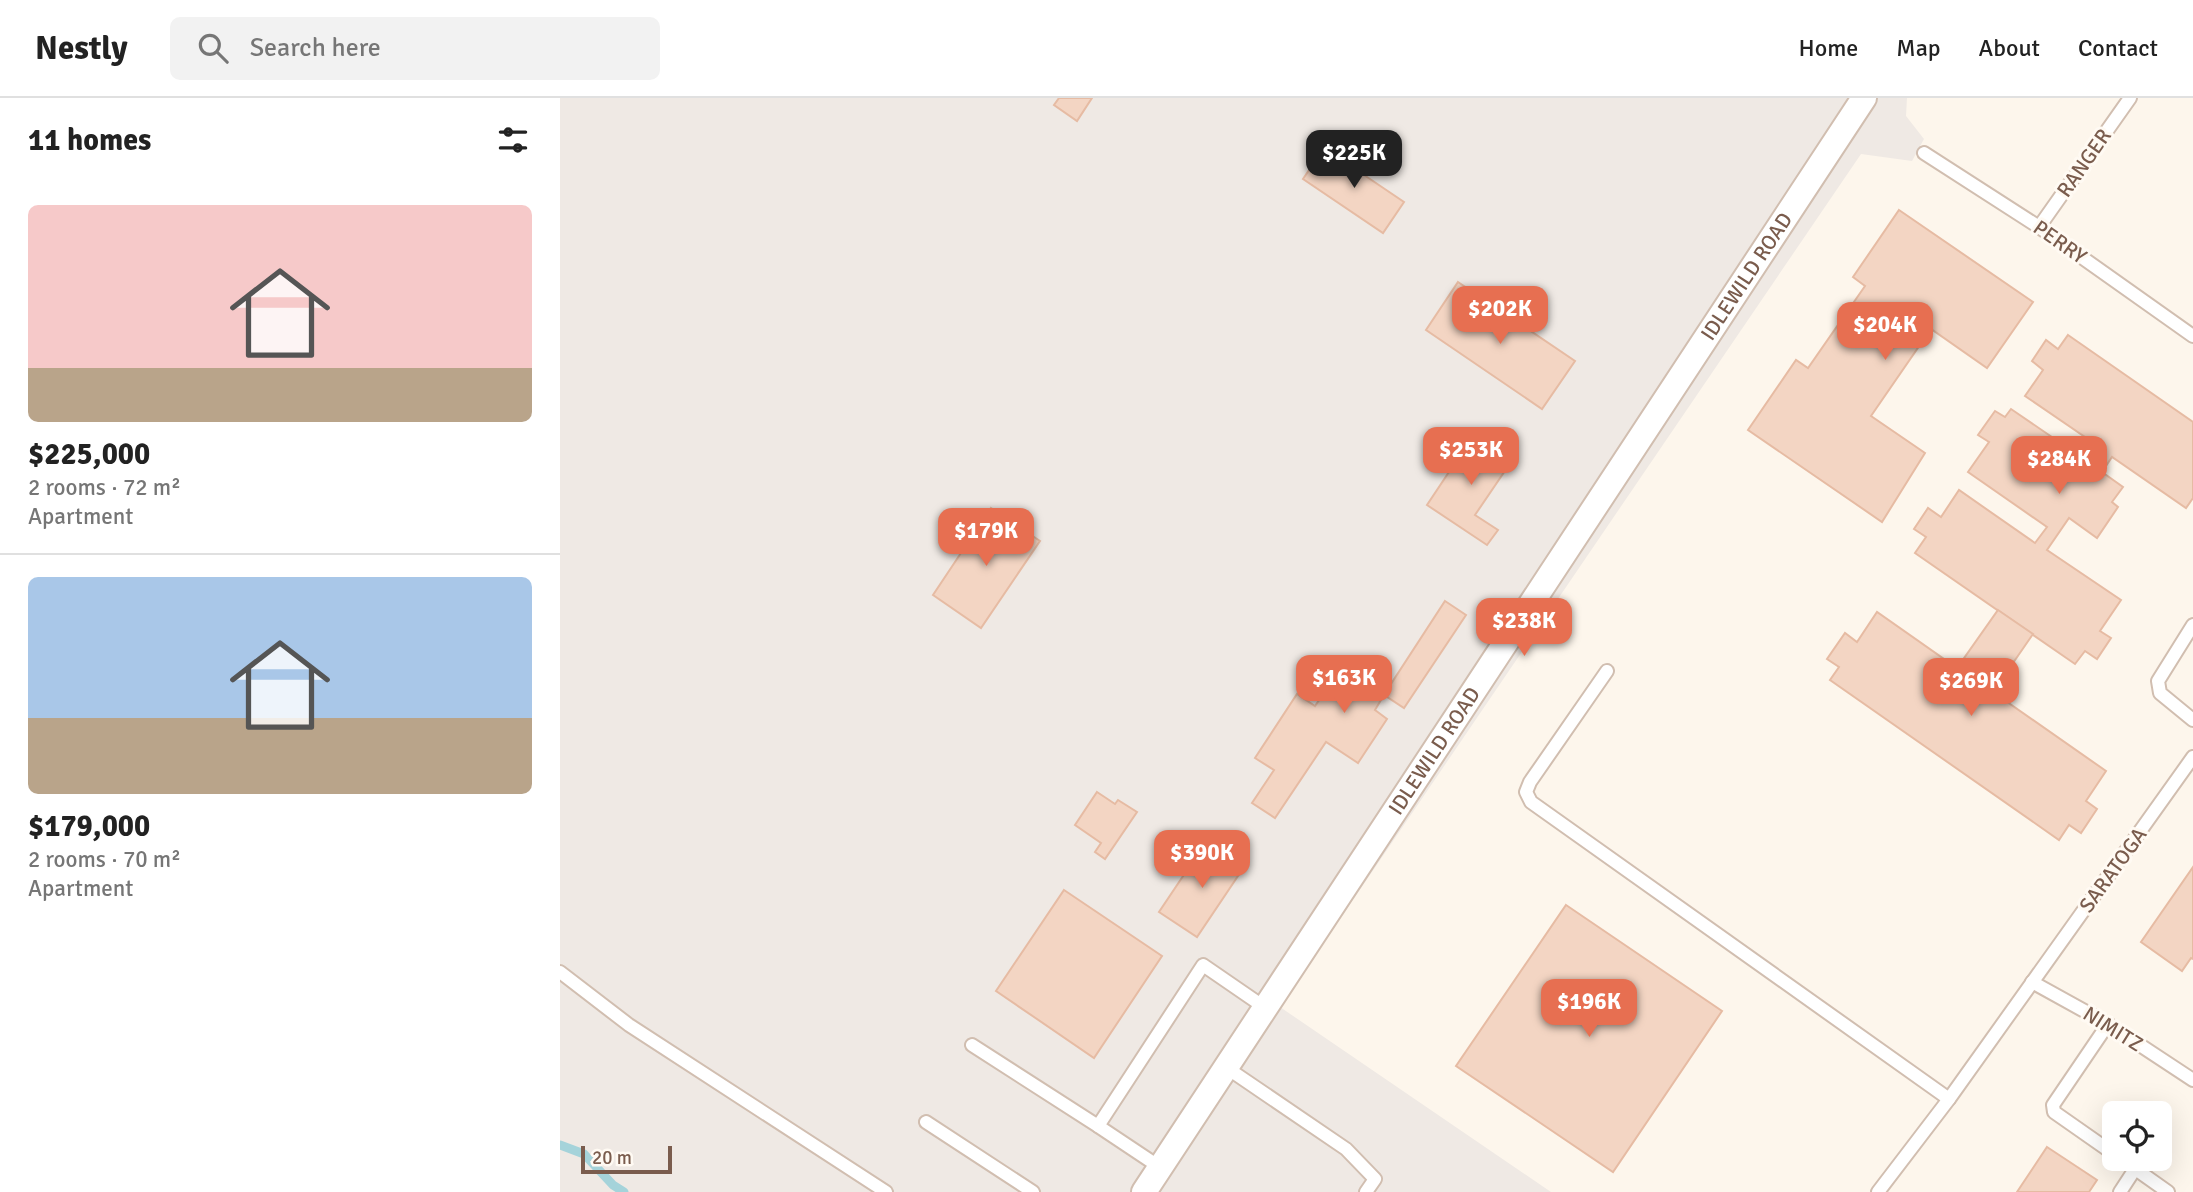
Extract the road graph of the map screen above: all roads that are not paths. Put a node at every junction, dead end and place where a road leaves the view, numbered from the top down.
1 (1864, 98) edge
2 (2130, 98) edge
3 (1924, 153) dead end
4 (2039, 227) junction
5 (2193, 336) edge
6 (2193, 625) edge
7 (1607, 671) dead end
8 (2193, 720) edge
9 (2193, 757) edge
10 (560, 972) edge
11 (2032, 982) junction
12 (1267, 1009) junction
13 (2108, 1024) junction
14 (972, 1045) dead end
15 (1227, 1068) junction
16 (2193, 1080) edge
17 (1949, 1100) junction
18 (926, 1122) dead end
19 (1098, 1126) junction
20 (2102, 1146) edge
21 (1160, 1168) junction
22 (2134, 1171) edge
23 (2138, 1171) edge
24 (886, 1192) edge
25 (1033, 1192) edge
26 (1144, 1192) edge
27 (1366, 1192) edge
28 (1878, 1192) edge
29 (2120, 1192) edge
30 (2168, 1192) edge

1 - 12 street, IDLEWILD ROAD
2 - 4 lane, RANGER
3 - 4 lane, PERRY
4 - 5 lane, PERRY
6 - 8 lane
7 - 17 lane
9 - 11 lane, SARATOGA
10 - 24 lane
11 - 13 lane, NIMITZ
11 - 17 lane, SARATOGA
12 - 15 street, IDLEWILD ROAD
12 - 19 lane
13 - 16 lane, NIMITZ
13 - 20 lane
14 - 19 lane
15 - 21 street, IDLEWILD ROAD
15 - 27 lane
17 - 28 lane, SARATOGA
18 - 25 lane
19 - 21 lane
21 - 26 street, IDLEWILD ROAD
22 - 29 lane
23 - 30 lane

